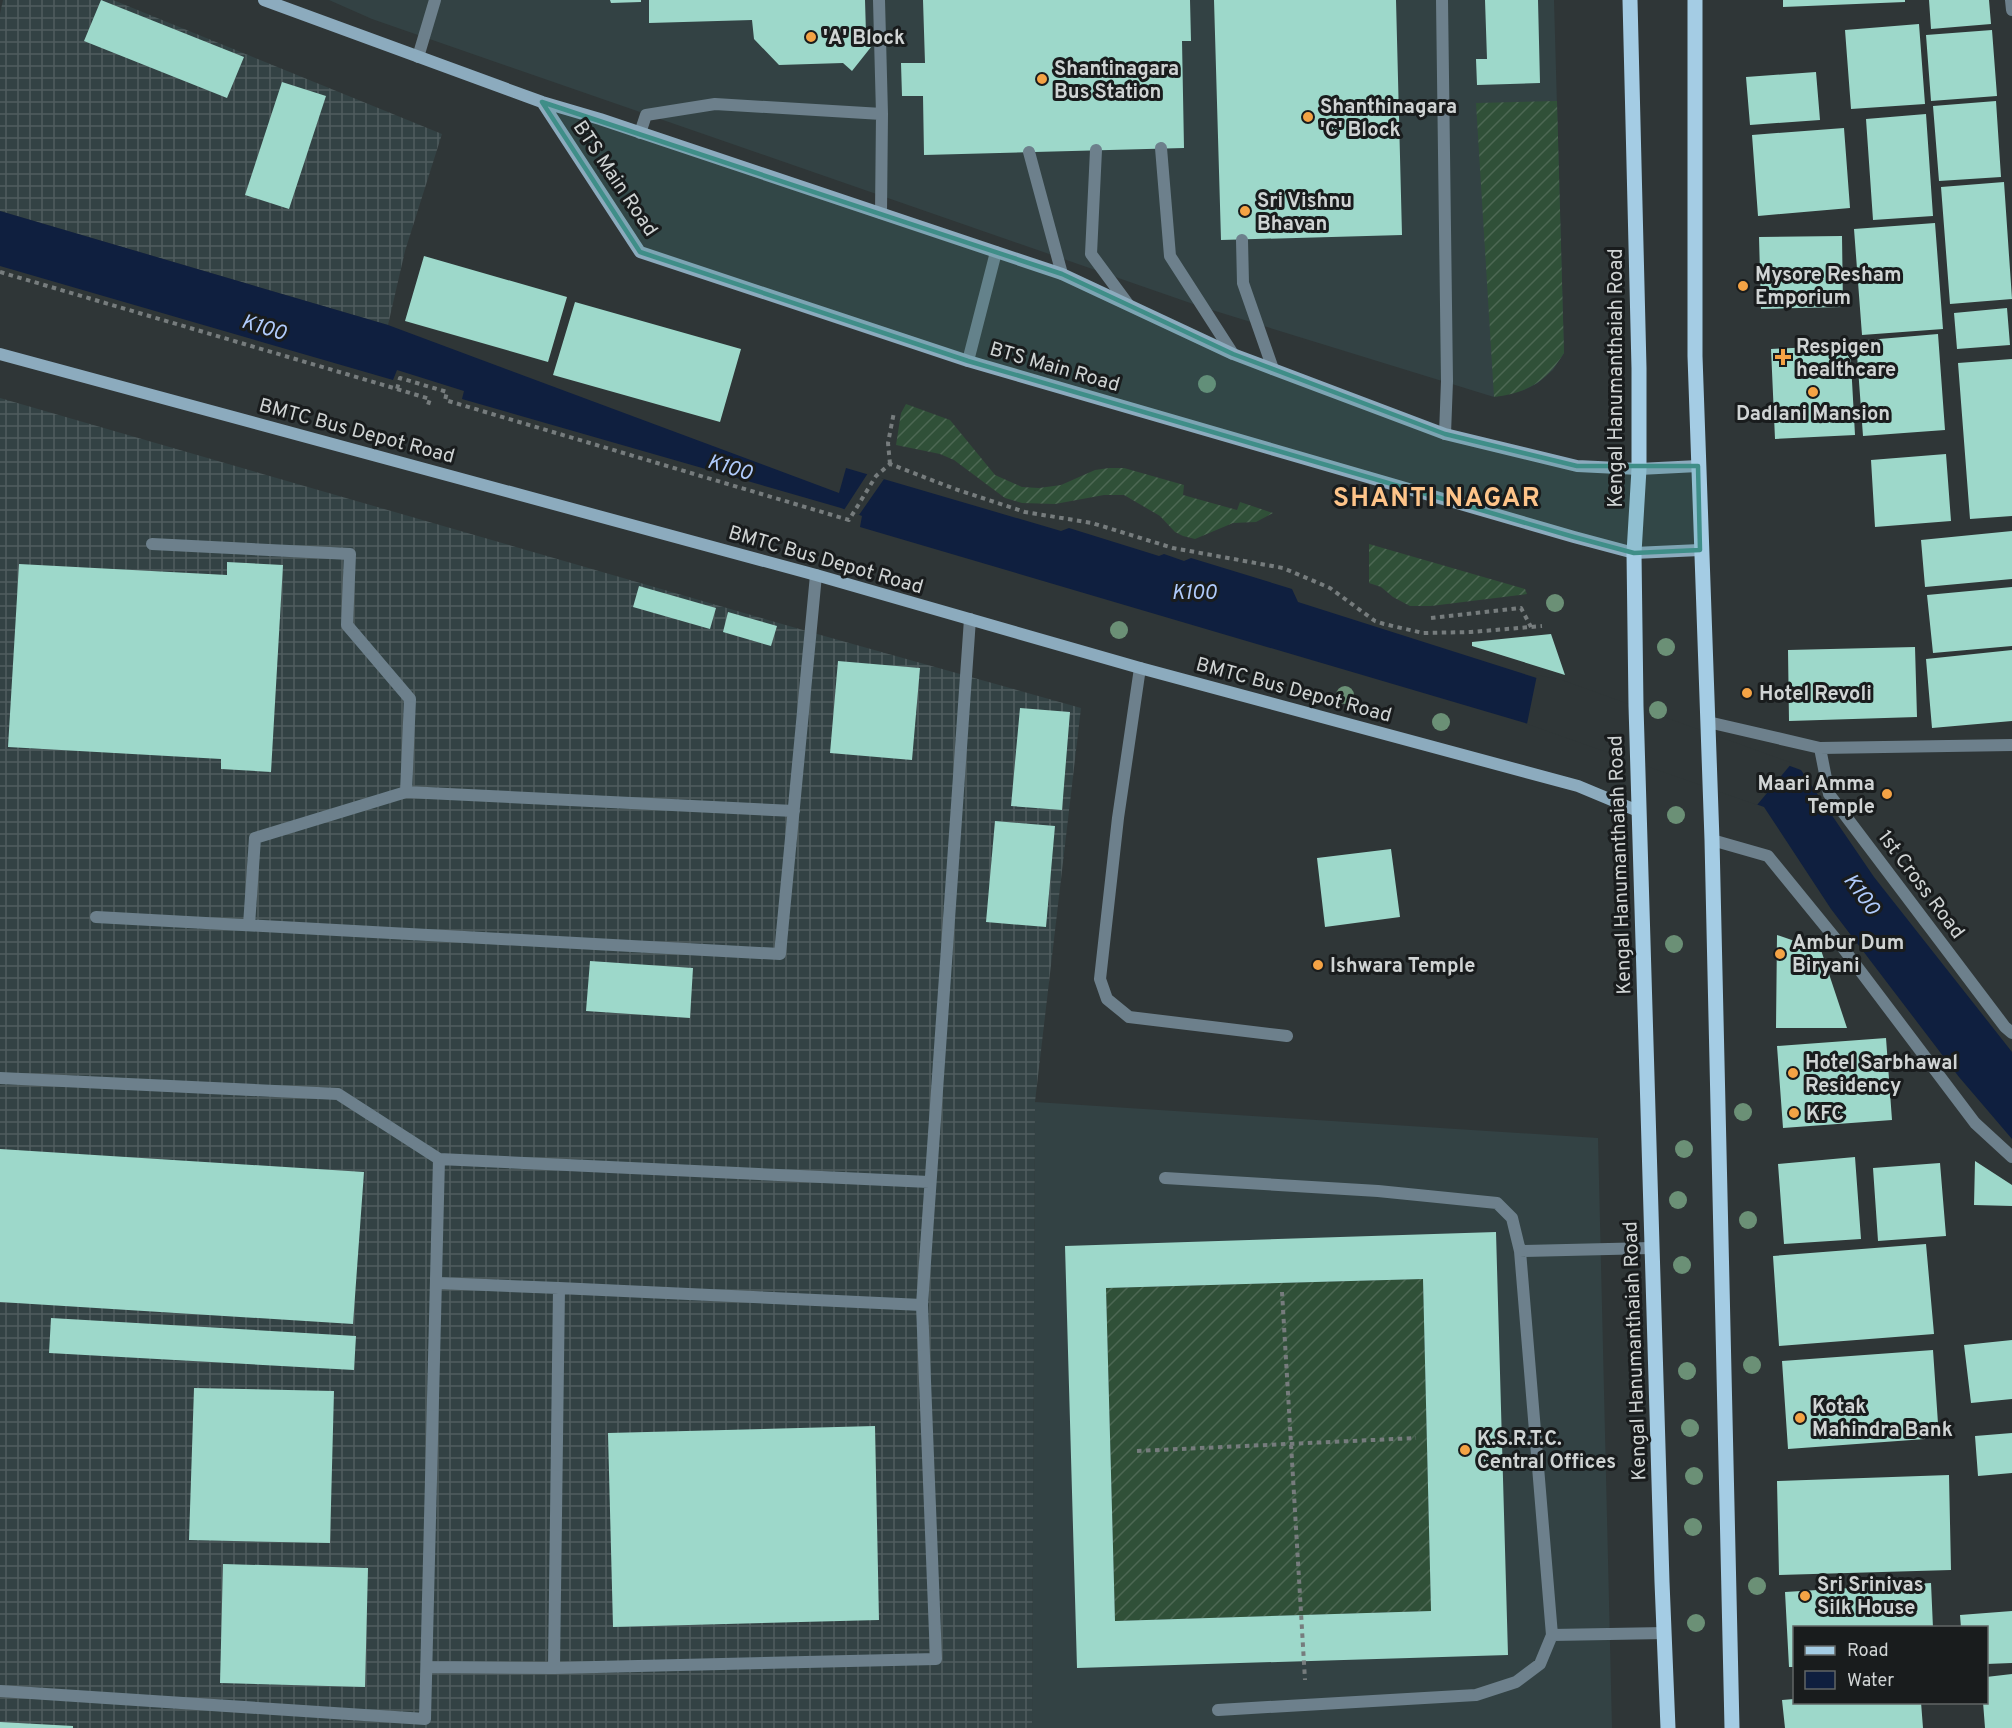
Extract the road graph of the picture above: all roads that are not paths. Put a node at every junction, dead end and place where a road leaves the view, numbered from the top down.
1 (264, 0) edge
2 (435, 0) edge
3 (879, 0) edge
4 (1442, 0) edge
5 (1630, 0) edge
6 (1695, 0) edge
7 (2011, 0) edge
8 (2012, 10) edge
9 (418, 57) junction
10 (542, 102) junction
11 (882, 114) junction
12 (640, 133) junction
13 (1161, 148) dead end
14 (1096, 150) dead end
15 (1029, 152) dead end
16 (881, 213) junction
17 (1242, 240) dead end
18 (996, 252) junction
19 (1062, 274) junction
20 (1128, 304) junction
21 (0, 354) edge
22 (1233, 354) junction
23 (968, 361) junction
24 (1273, 369) junction
25 (1445, 434) junction
26 (1698, 466) junction
27 (1639, 469) junction
28 (152, 544) dead end
29 (1700, 550) junction
30 (1634, 553) junction
31 (816, 575) junction
32 (970, 619) junction
33 (1140, 668) junction
34 (1708, 727) junction
35 (2012, 745) edge
36 (1820, 748) junction
37 (406, 792) junction
38 (794, 811) junction
39 (1638, 811) junction
40 (1712, 840) junction
41 (96, 917) dead end
42 (249, 925) junction
43 (2012, 1033) edge
44 (1287, 1035) dead end
45 (0, 1078) edge
46 (2012, 1157) edge
47 (439, 1159) junction
48 (1165, 1178) dead end
49 (929, 1182) junction
50 (1652, 1248) junction
51 (1520, 1251) junction
52 (437, 1283) junction
53 (559, 1288) junction
54 (922, 1305) junction
55 (1665, 1633) junction
56 (1552, 1635) junction
57 (426, 1666) junction
58 (554, 1668) junction
59 (0, 1691) edge
60 (1218, 1710) dead end
61 (1668, 1728) edge
62 (1732, 1728) edge

1 - 9 street, BTS Main Road
2 - 9 street
3 - 11 street
4 - 25 street
5 - 27 main road, Kengal Hanumanthaiah Road
6 - 26 main road
7 - 8 street
9 - 10 street, BTS Main Road
10 - 12 street, BTS Main Road
10 - 23 street, BTS Main Road
11 - 12 street
11 - 16 street
12 - 16 street, BTS Main Road
13 - 22 street
14 - 20 street
15 - 19 street
16 - 18 street, BTS Main Road
17 - 24 street
18 - 19 street, BTS Main Road
18 - 23 street
19 - 20 street, BTS Main Road
20 - 22 street, BTS Main Road
21 - 31 street, BMTC Bus Depot Road
22 - 24 street, BTS Main Road
23 - 30 street, BTS Main Road
24 - 25 street, BTS Main Road
25 - 27 street, BTS Main Road
26 - 27 street, BTS Main Road
26 - 29 main road
27 - 30 main road, Kengal Hanumanthaiah Road
28 - 37 street
29 - 30 street, BTS Main Road
29 - 34 main road
30 - 39 main road, Kengal Hanumanthaiah Road
31 - 32 street, BMTC Bus Depot Road
31 - 38 street
32 - 33 street, BMTC Bus Depot Road
32 - 49 street
33 - 39 street, BMTC Bus Depot Road
33 - 44 street
34 - 36 street
34 - 40 main road
35 - 36 street
36 - 43 street, 1st Cross Road
37 - 38 street
37 - 42 street
38 - 42 street
39 - 50 main road, Kengal Hanumanthaiah Road
40 - 46 street
40 - 62 main road
41 - 42 street
45 - 47 street
47 - 49 street
47 - 52 street
48 - 51 street
49 - 54 street
50 - 51 street
50 - 55 main road, Kengal Hanumanthaiah Road
51 - 56 street
52 - 53 street
52 - 57 street
53 - 54 street
53 - 58 street
54 - 58 street
55 - 56 street
55 - 61 main road, Kengal Hanumanthaiah Road
56 - 60 street
57 - 58 street
57 - 59 street

